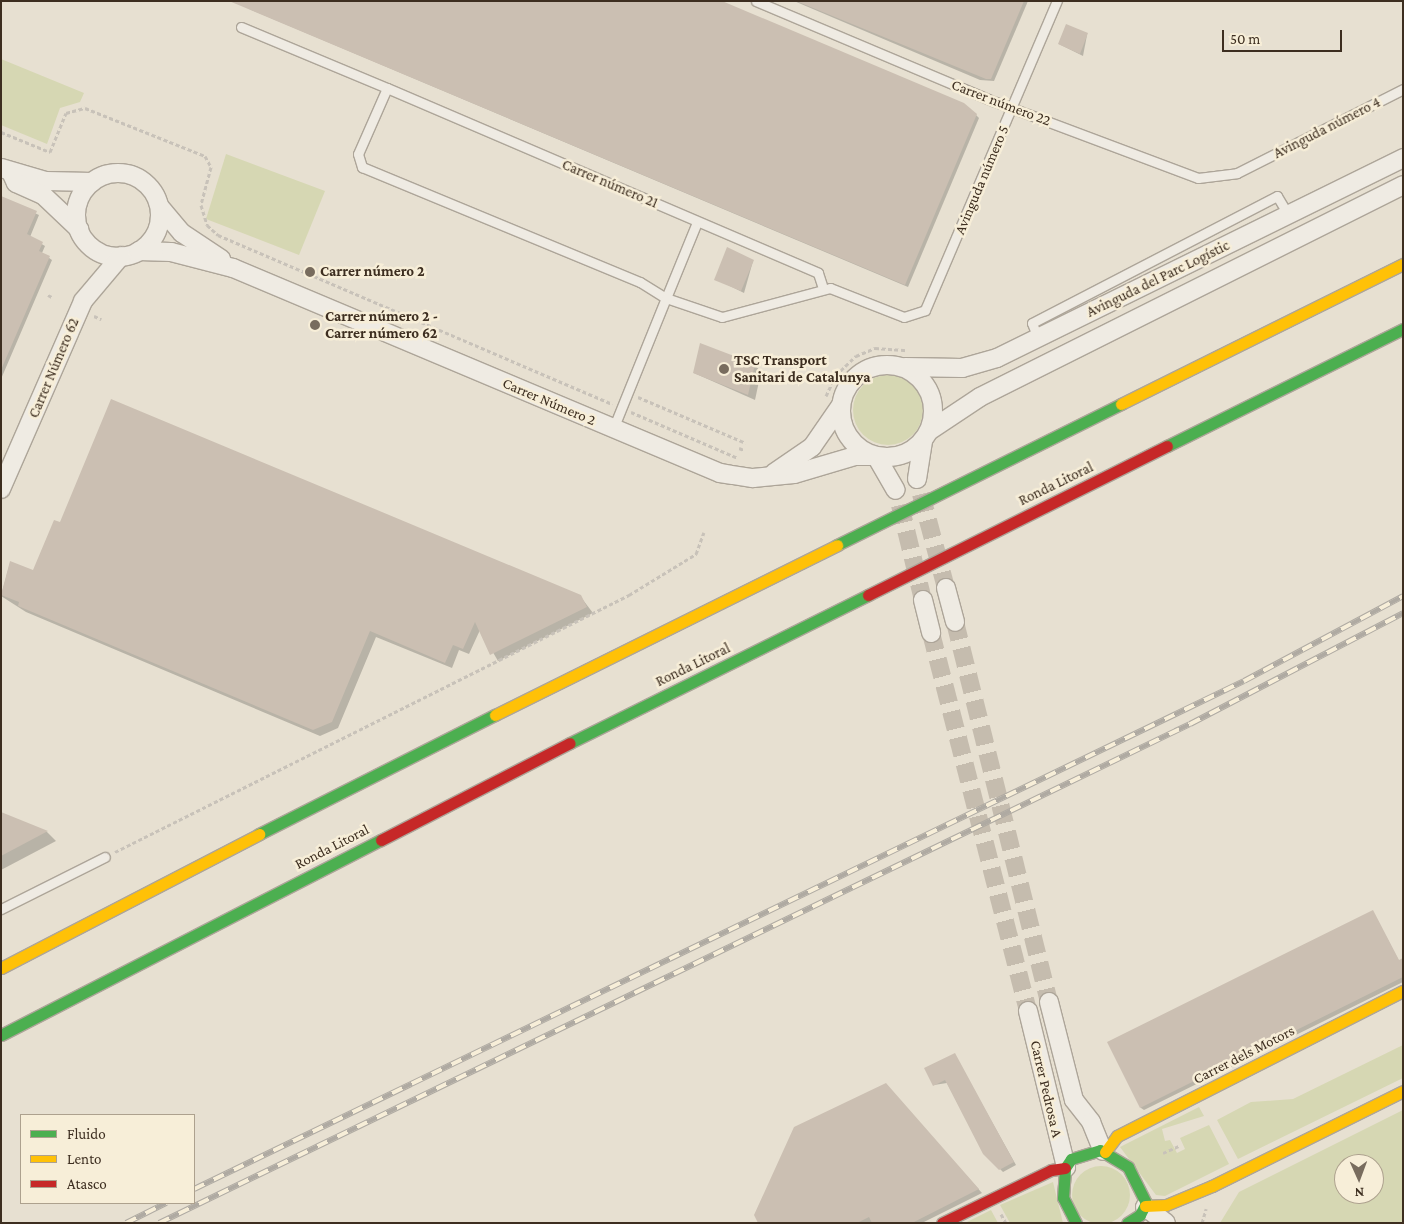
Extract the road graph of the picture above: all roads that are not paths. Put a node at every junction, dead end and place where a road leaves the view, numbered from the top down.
1 (756, 1) edge
2 (1057, 1) edge
3 (241, 27) dead end
4 (387, 88) junction
5 (1403, 89) edge
6 (1012, 108) junction
7 (1403, 158) edge
8 (1250, 166) joint
9 (6, 170) edge
10 (92, 182) junction
11 (1403, 185) edge
12 (160, 208) junction
13 (697, 222) junction
14 (79, 229) junction
15 (140, 251) junction
16 (121, 256) junction
17 (1403, 264) edge
18 (233, 268) junction
19 (823, 288) junction
20 (666, 298) junction
21 (1403, 329) edge
22 (905, 367) junction
23 (841, 405) junction
24 (613, 429) junction
25 (926, 435) junction
26 (875, 456) junction
27 (767, 477) junction
28 (918, 479) tunnel mouth
29 (1, 489) edge
30 (896, 490) tunnel mouth
31 (946, 588) tunnel mouth
32 (923, 600) tunnel mouth
33 (955, 622) tunnel mouth
34 (932, 634) tunnel mouth
35 (105, 857) road end
36 (1, 909) edge
37 (1, 968) edge
38 (1403, 991) edge
39 (1049, 1002) tunnel mouth
40 (1028, 1011) tunnel mouth
41 (1, 1035) edge
42 (1403, 1091) edge
43 (1104, 1152) junction
44 (1065, 1167) junction
45 (1145, 1206) junction
46 (942, 1223) edge
47 (1076, 1223) edge
48 (1127, 1223) edge
49 (1166, 1223) edge

1 - 6 lane, Carrer número 22
2 - 6 lane, Avinguda número 5
3 - 4 lane, Carrer número 21
4 - 13 lane, Carrer número 21
4 - 20 lane
5 - 8 lane, Avinguda número 4
6 - 8 lane, Carrer número 22
6 - 19 lane, Avinguda número 5
7 - 22 street, Avinguda del Parc Logístic
9 - 10 street
9 - 14 street
10 - 12 street
10 - 14 street
11 - 25 street, Avinguda del Parc Logístic
12 - 15 street
12 - 18 street, Carrer Número 2
13 - 19 lane, Carrer número 21
13 - 20 lane
14 - 16 street
15 - 16 street
15 - 18 street, Carrer Número 2
16 - 29 street, Carrer Número 62
17 - 37 main road
18 - 24 street, Carrer Número 2
19 - 20 lane
20 - 24 lane
21 - 41 main road, Ronda Litoral
22 - 23 street
22 - 25 street
23 - 26 street
23 - 27 street
24 - 27 street, Carrer Número 2
25 - 26 street
25 - 28 street
26 - 27 street, Carrer Número 2
26 - 30 street
31 - 33 street
32 - 34 street
35 - 36 lane
38 - 43 main road, Carrer dels Motors
39 - 43 street, Carrer Pedrosa A
40 - 44 street, Carrer Pedrosa A
42 - 45 main road
43 - 44 main road
43 - 45 main road
44 - 46 main road
44 - 47 main road
45 - 48 main road
45 - 49 street

